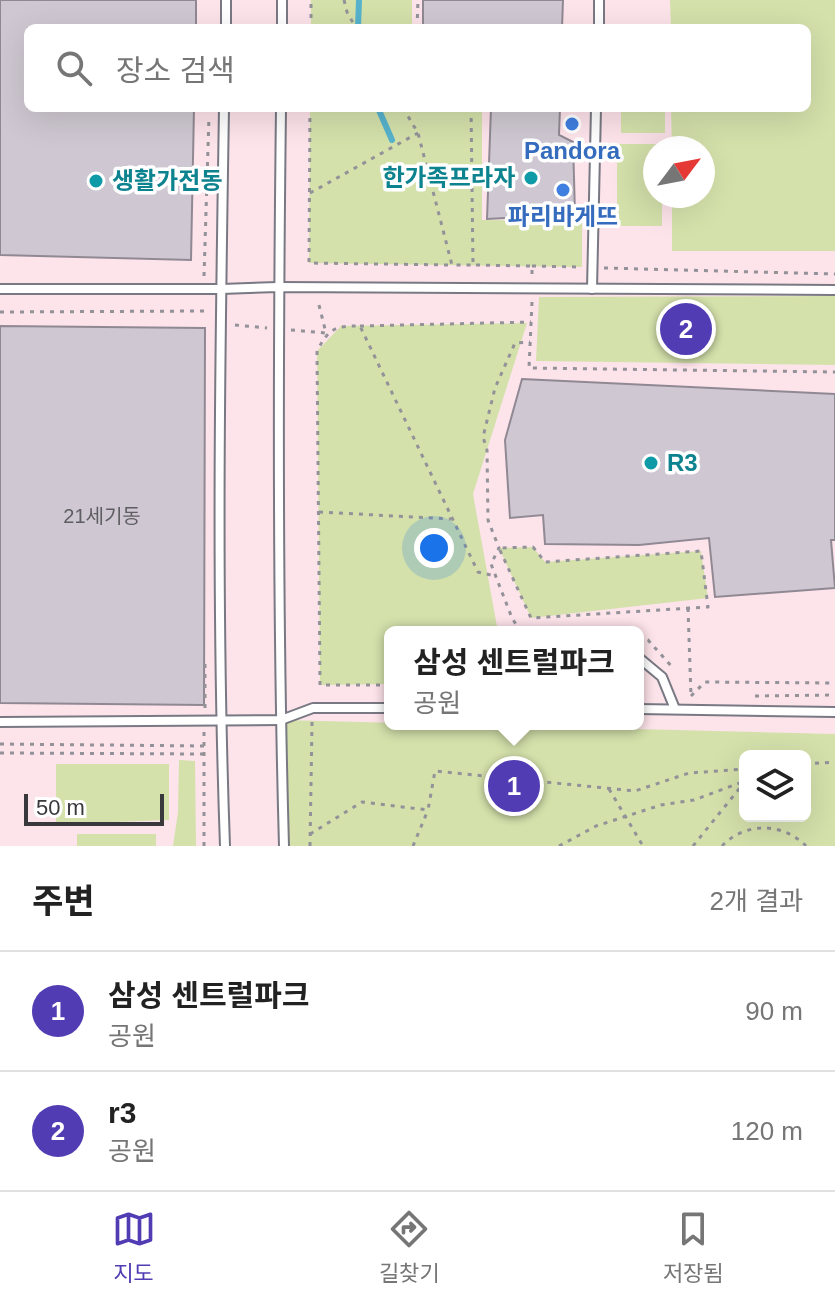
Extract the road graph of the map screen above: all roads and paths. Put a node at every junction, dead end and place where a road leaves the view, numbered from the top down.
1 (226, 0) edge
2 (282, 0) edge
3 (311, 0) edge
4 (344, 0) edge
5 (418, 0) edge
6 (599, 0) edge
7 (226, 24) edge
8 (282, 24) edge
9 (311, 24) edge
10 (354, 24) edge
11 (417, 24) edge
12 (599, 24) edge
13 (209, 112) edge
14 (224, 112) edge
15 (281, 112) edge
16 (310, 112) edge
17 (405, 112) edge
18 (471, 112) edge
19 (596, 112) edge
20 (418, 133) junction
21 (310, 193) junction
22 (452, 265) junction
23 (473, 265) junction
24 (532, 266) junction
25 (586, 267) dead end
26 (598, 268) dead end
27 (204, 270) dead end
28 (835, 274) edge
29 (278, 287) junction
30 (532, 288) junction
31 (0, 289) edge
32 (221, 289) junction
33 (592, 289) junction
34 (835, 290) edge
35 (0, 312) edge
36 (531, 322) junction
37 (221, 323) junction
38 (360, 326) junction
39 (279, 329) junction
40 (326, 333) junction
41 (530, 342) junction
42 (835, 372) edge
43 (319, 512) junction
44 (452, 519) junction
45 (499, 548) junction
46 (495, 576) junction
47 (688, 608) junction
48 (517, 626) edge
49 (644, 662) edge
50 (835, 683) edge
51 (384, 685) edge
52 (835, 695) edge
53 (691, 696) junction
54 (707, 696) dead end
55 (755, 696) dead end
56 (313, 708) junction
57 (384, 708) edge
58 (644, 709) edge
59 (675, 709) junction
60 (835, 712) edge
61 (221, 720) junction
62 (281, 720) junction
63 (0, 722) edge
64 (0, 744) edge
65 (0, 753) edge
66 (204, 754) junction
67 (835, 762) edge
68 (811, 764) edge
69 (739, 769) edge
70 (739, 783) edge
71 (739, 788) edge
72 (609, 789) junction
73 (428, 810) junction
74 (624, 817) junction
75 (310, 834) junction
76 (204, 846) edge
77 (225, 846) edge
78 (284, 846) edge
79 (310, 846) edge
80 (413, 846) edge
81 (559, 846) edge
82 (643, 846) edge
83 (693, 846) edge
84 (722, 846) edge
85 (806, 846) edge

1 - 7 lane
2 - 8 lane
3 - 9 path
4 - 10 path
5 - 11 path
6 - 12 lane
13 - 27 path
14 - 32 lane
15 - 29 lane
16 - 21 path
17 - 20 path
18 - 23 path
19 - 33 lane
20 - 21 path
20 - 22 path
21 - 22 path
22 - 23 path
23 - 24 path
24 - 25 path
24 - 30 path
26 - 28 path
29 - 30 lane
29 - 32 lane
29 - 39 lane
30 - 33 lane
30 - 36 path
31 - 32 lane
32 - 37 lane
33 - 34 lane
35 - 37 path
36 - 38 path
36 - 41 path
37 - 39 path
37 - 61 lane
38 - 40 path
38 - 44 path
39 - 40 path
39 - 62 lane
40 - 43 path
41 - 42 path
41 - 45 path
43 - 44 path
43 - 51 path
44 - 46 path
45 - 46 path
45 - 47 path
45 - 47 path
46 - 48 path
47 - 53 path
49 - 59 lane
50 - 53 path
52 - 55 path
53 - 54 path
56 - 57 lane
56 - 62 lane
56 - 75 path
58 - 59 lane
59 - 60 lane
61 - 62 lane
61 - 63 lane
61 - 77 lane
62 - 78 lane
64 - 66 path
65 - 66 path
66 - 76 path
67 - 68 path
69 - 72 path
70 - 74 path
71 - 83 path
72 - 73 path
72 - 74 path
73 - 75 path
73 - 80 path
74 - 81 path
74 - 82 path
75 - 79 path
84 - 85 path

